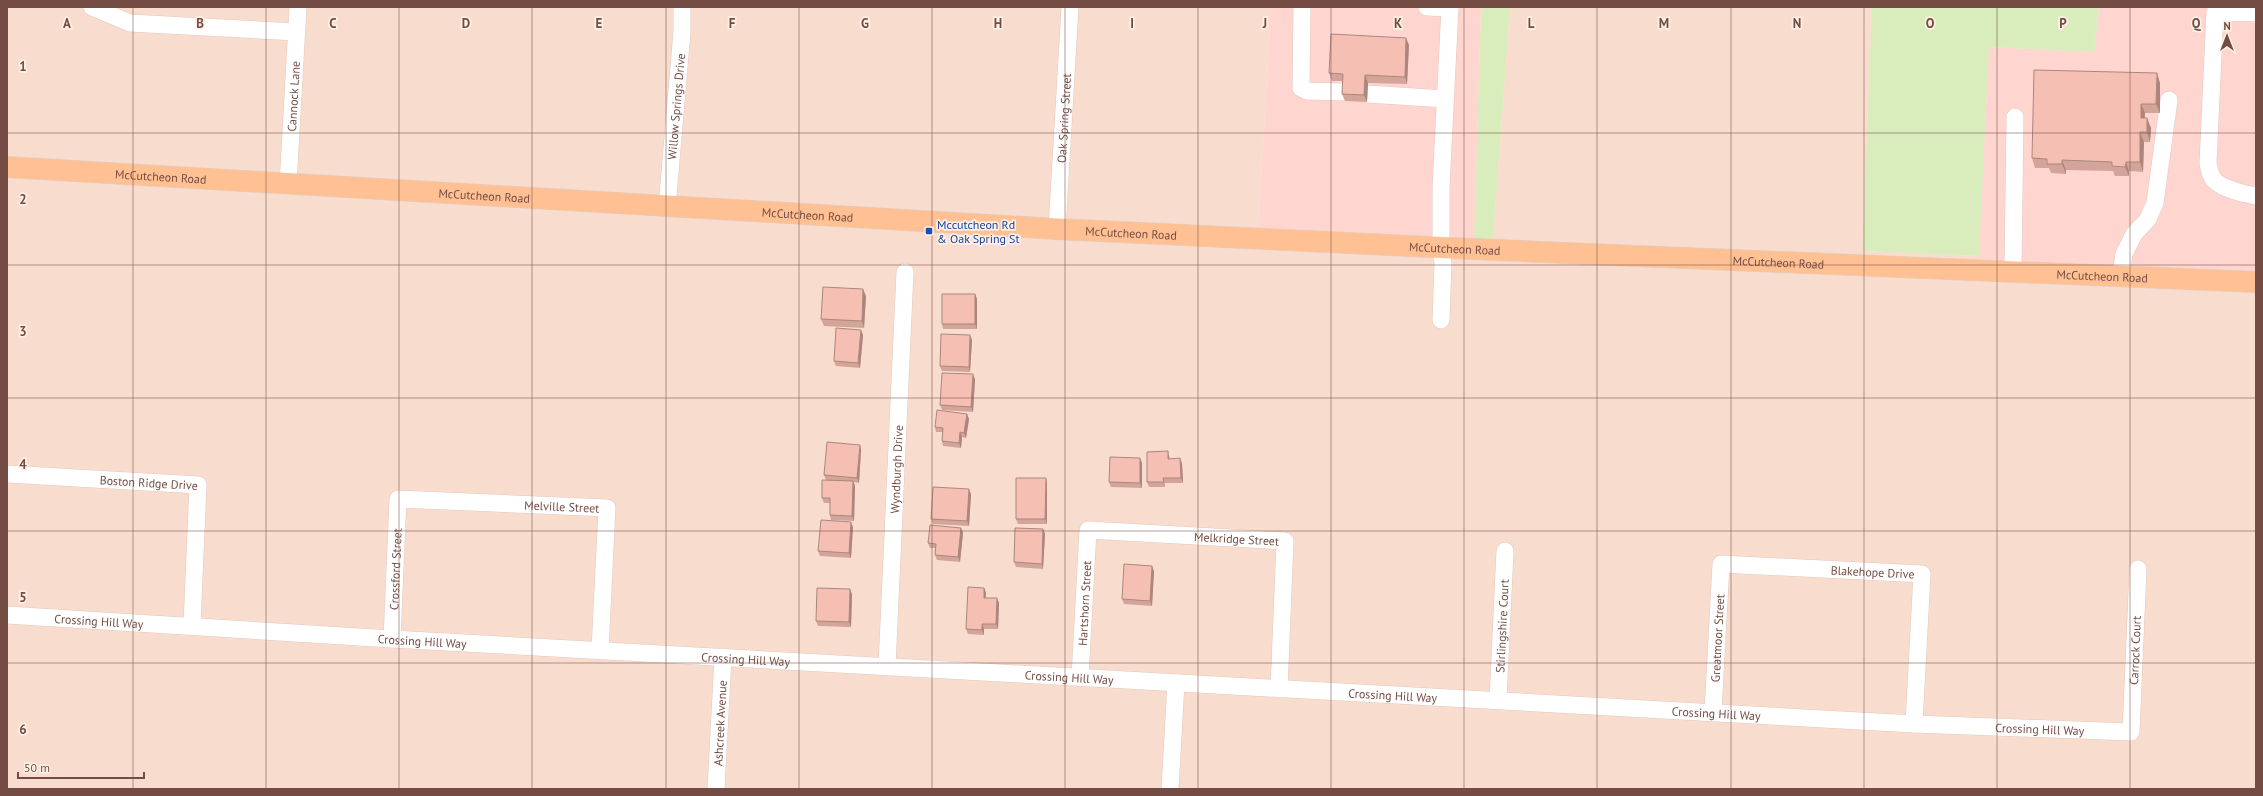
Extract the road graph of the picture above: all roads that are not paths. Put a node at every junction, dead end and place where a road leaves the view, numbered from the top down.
1 (92, 7) edge
2 (298, 7) edge
3 (682, 7) edge
4 (1070, 7) edge
5 (1302, 7) edge
6 (1427, 7) edge
7 (1450, 8) edge
8 (2256, 13) edge
9 (296, 32) junction
10 (1345, 92) edge
11 (1367, 94) dead end
12 (1446, 99) junction
13 (2169, 100) dead end
14 (2015, 117) dead end
15 (7, 167) edge
16 (288, 185) junction
17 (2256, 196) edge
18 (667, 207) junction
19 (1057, 229) junction
20 (1441, 247) junction
21 (2013, 270) junction
22 (905, 272) dead end
23 (2121, 275) junction
24 (2256, 282) edge
25 (1441, 320) dead end
26 (7, 474) edge
27 (398, 498) joint
28 (1088, 530) joint
29 (1505, 551) dead end
30 (1721, 564) joint
31 (2138, 568) dead end
32 (7, 615) edge
33 (192, 625) junction
34 (392, 639) junction
35 (600, 650) junction
36 (723, 657) junction
37 (887, 666) junction
38 (1080, 677) junction
39 (1176, 683) junction
40 (1279, 689) junction
41 (1498, 700) junction
42 (1713, 712) junction
43 (1914, 724) junction
44 (2131, 732) joint
45 (716, 789) edge
46 (1170, 789) edge

1 - 9 street
2 - 9 street, Cannock Lane
3 - 18 street, Willow Springs Drive
4 - 19 street, Oak Spring Street
5 - 10 street
6 - 7 street
7 - 12 street
8 - 17 street
9 - 16 street, Cannock Lane
11 - 12 street
12 - 20 street
13 - 23 street
14 - 21 street
15 - 16 main road, McCutcheon Road
16 - 18 main road, McCutcheon Road
18 - 19 main road, McCutcheon Road
19 - 20 main road, McCutcheon Road
20 - 21 main road, McCutcheon Road
20 - 25 street
21 - 23 main road, McCutcheon Road
22 - 37 street, Wyndburgh Drive
23 - 24 main road, McCutcheon Road
26 - 33 street, Boston Ridge Drive
27 - 34 street, Crossford Street
27 - 35 street, Melville Street
28 - 38 street, Hartshorn Street
28 - 40 street, Melkridge Street
29 - 41 street, Stirlingshire Court
30 - 42 street, Greatmoor Street
30 - 43 street, Blakehope Drive
31 - 44 street, Carrock Court
32 - 33 street, Crossing Hill Way
33 - 34 street, Crossing Hill Way
34 - 35 street, Crossing Hill Way
35 - 36 street, Crossing Hill Way
36 - 37 street, Crossing Hill Way
36 - 45 street, Ashcreek Avenue
37 - 38 street, Crossing Hill Way
38 - 39 street, Crossing Hill Way
39 - 40 street, Crossing Hill Way
39 - 46 street
40 - 41 street, Crossing Hill Way
41 - 42 street, Crossing Hill Way
42 - 43 street, Crossing Hill Way
43 - 44 street, Crossing Hill Way

